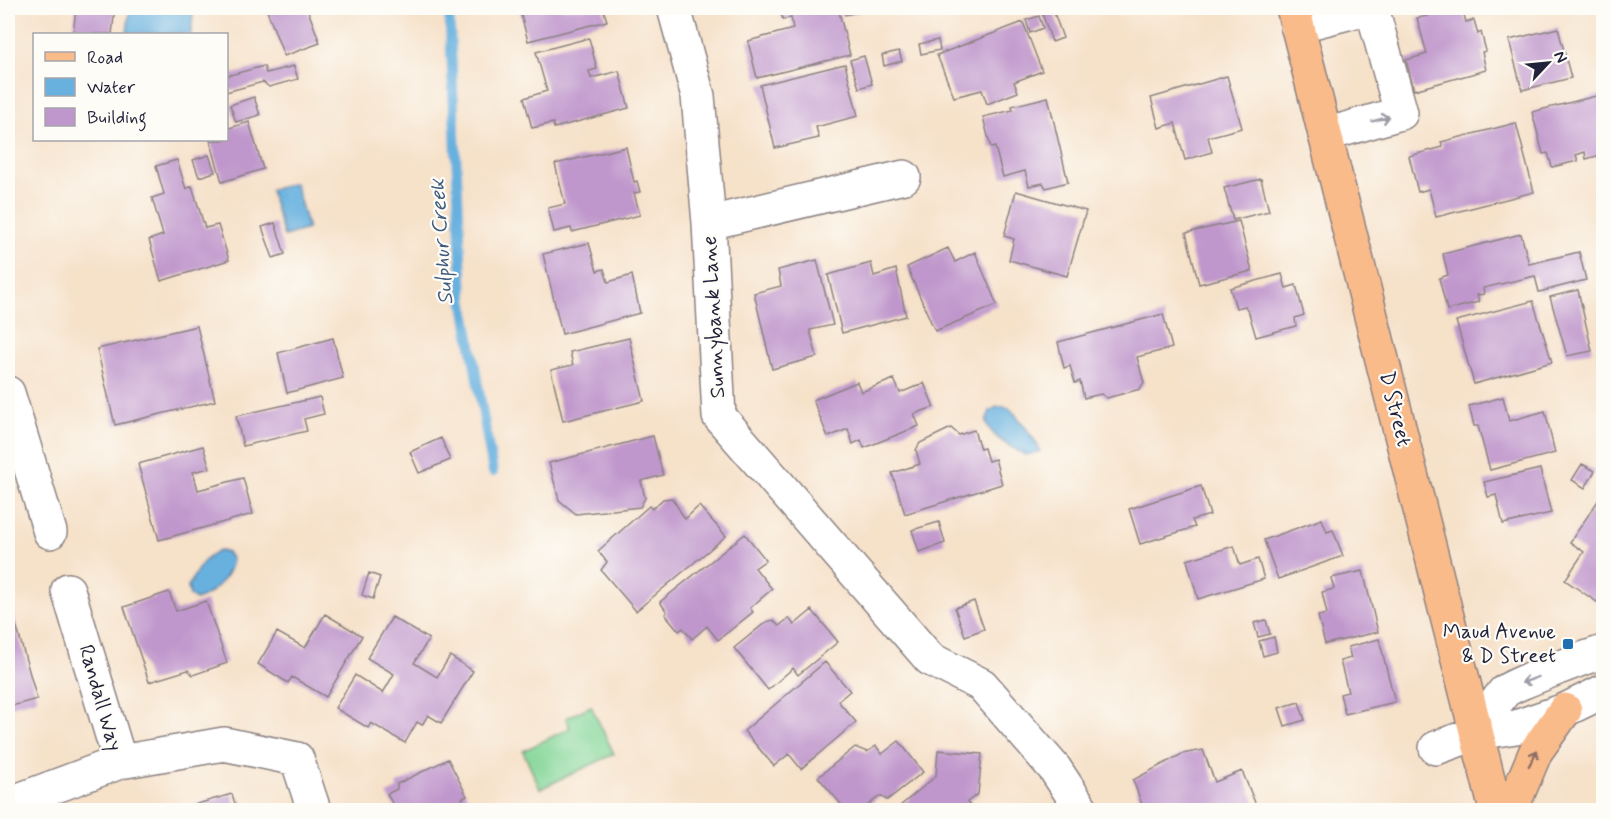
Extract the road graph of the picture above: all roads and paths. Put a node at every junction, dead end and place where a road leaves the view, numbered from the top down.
1 (674, 8) edge
2 (1367, 8) edge
3 (1372, 8) edge
4 (1295, 17) edge
5 (1325, 135) junction
6 (904, 177) dead end
7 (709, 223) junction
8 (8, 393) edge
9 (50, 532) dead end
10 (68, 590) dead end
11 (1604, 652) edge
12 (1604, 691) edge
13 (1565, 711) junction
14 (1477, 733) junction
15 (1436, 748) dead end
16 (120, 762) junction
17 (8, 804) edge
18 (314, 810) edge
19 (1082, 810) edge
20 (1496, 810) edge
21 (1511, 810) edge

1 - 7 street, Sunnybank Lane
2 - 4 street
5 -> 3 street
4 - 5 main road, D Street
5 - 14 main road, D Street
6 - 7 street
7 - 19 street, Sunnybank Lane
8 - 9 street
10 - 16 street, Randall Way
11 -> 14 street
12 - 13 street
13 - 14 street
21 -> 13 main road
14 - 15 street
14 - 20 main road, D Street
16 - 17 street, Randall Way
16 - 18 street

